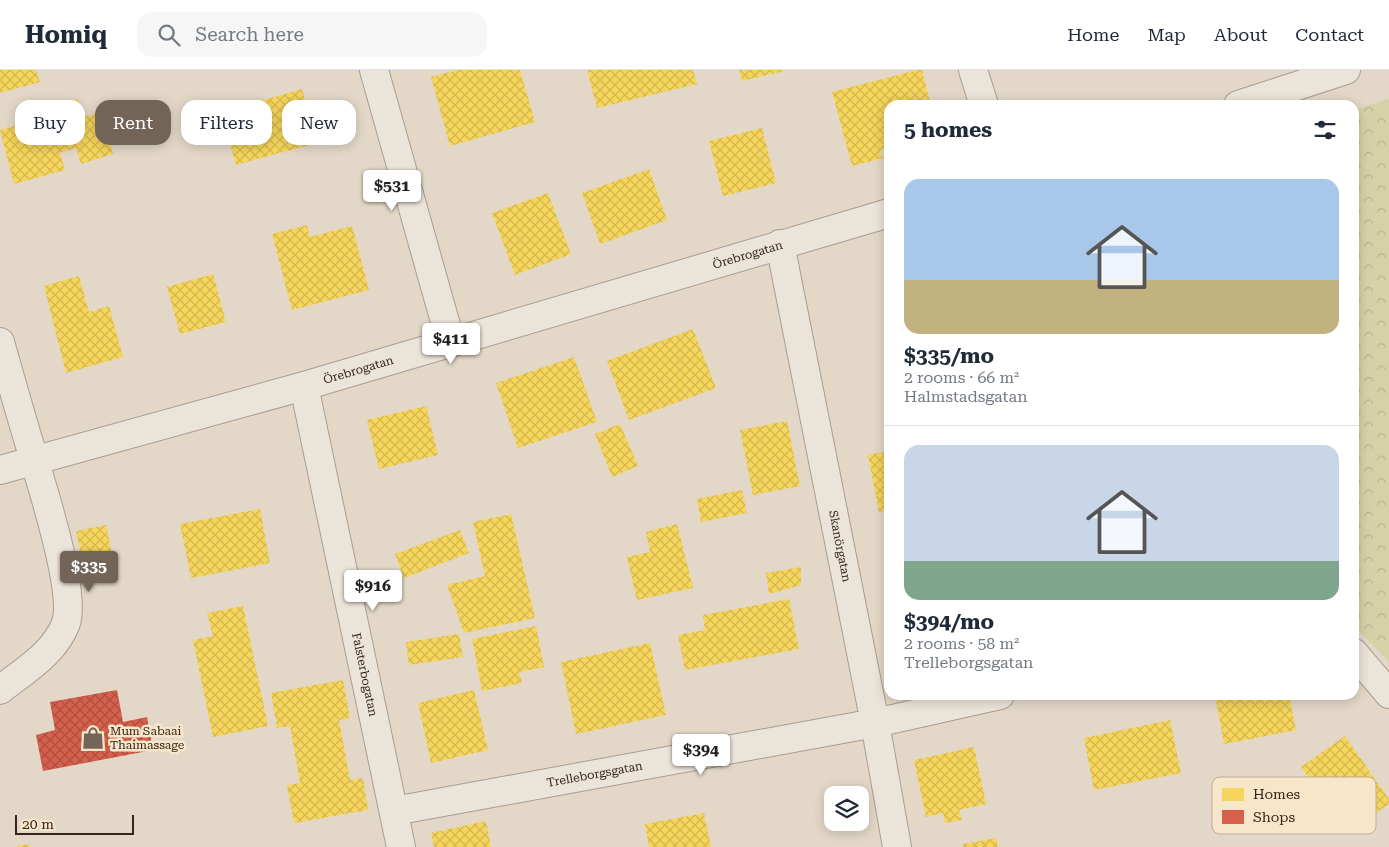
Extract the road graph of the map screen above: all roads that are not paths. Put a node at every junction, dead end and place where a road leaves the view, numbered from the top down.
1 (374, 70) edge
2 (973, 70) edge
3 (1346, 70) edge
4 (982, 100) edge
5 (1253, 100) edge
6 (884, 214) edge
7 (780, 244) junction
8 (0, 342) edge
9 (451, 343) junction
10 (304, 386) junction
11 (34, 460) junction
12 (0, 470) edge
13 (1359, 659) edge
14 (0, 690) edge
15 (1389, 694) edge
16 (977, 700) edge
17 (875, 722) junction
18 (394, 812) junction
19 (401, 847) edge
20 (898, 847) edge

1 - 9 street
2 - 4 street
3 - 5 street
6 - 7 street, Örebrogatan
7 - 9 street, Örebrogatan
7 - 17 street, Skanörgatan
8 - 11 street
9 - 10 street, Örebrogatan
10 - 11 street, Örebrogatan
10 - 18 street, Falsterbogatan
11 - 12 street, Örebrogatan
11 - 14 street
13 - 15 street
16 - 17 street, Trelleborgsgatan
17 - 18 street, Trelleborgsgatan
17 - 20 street, Skanörgatan
18 - 19 street, Falsterbogatan

